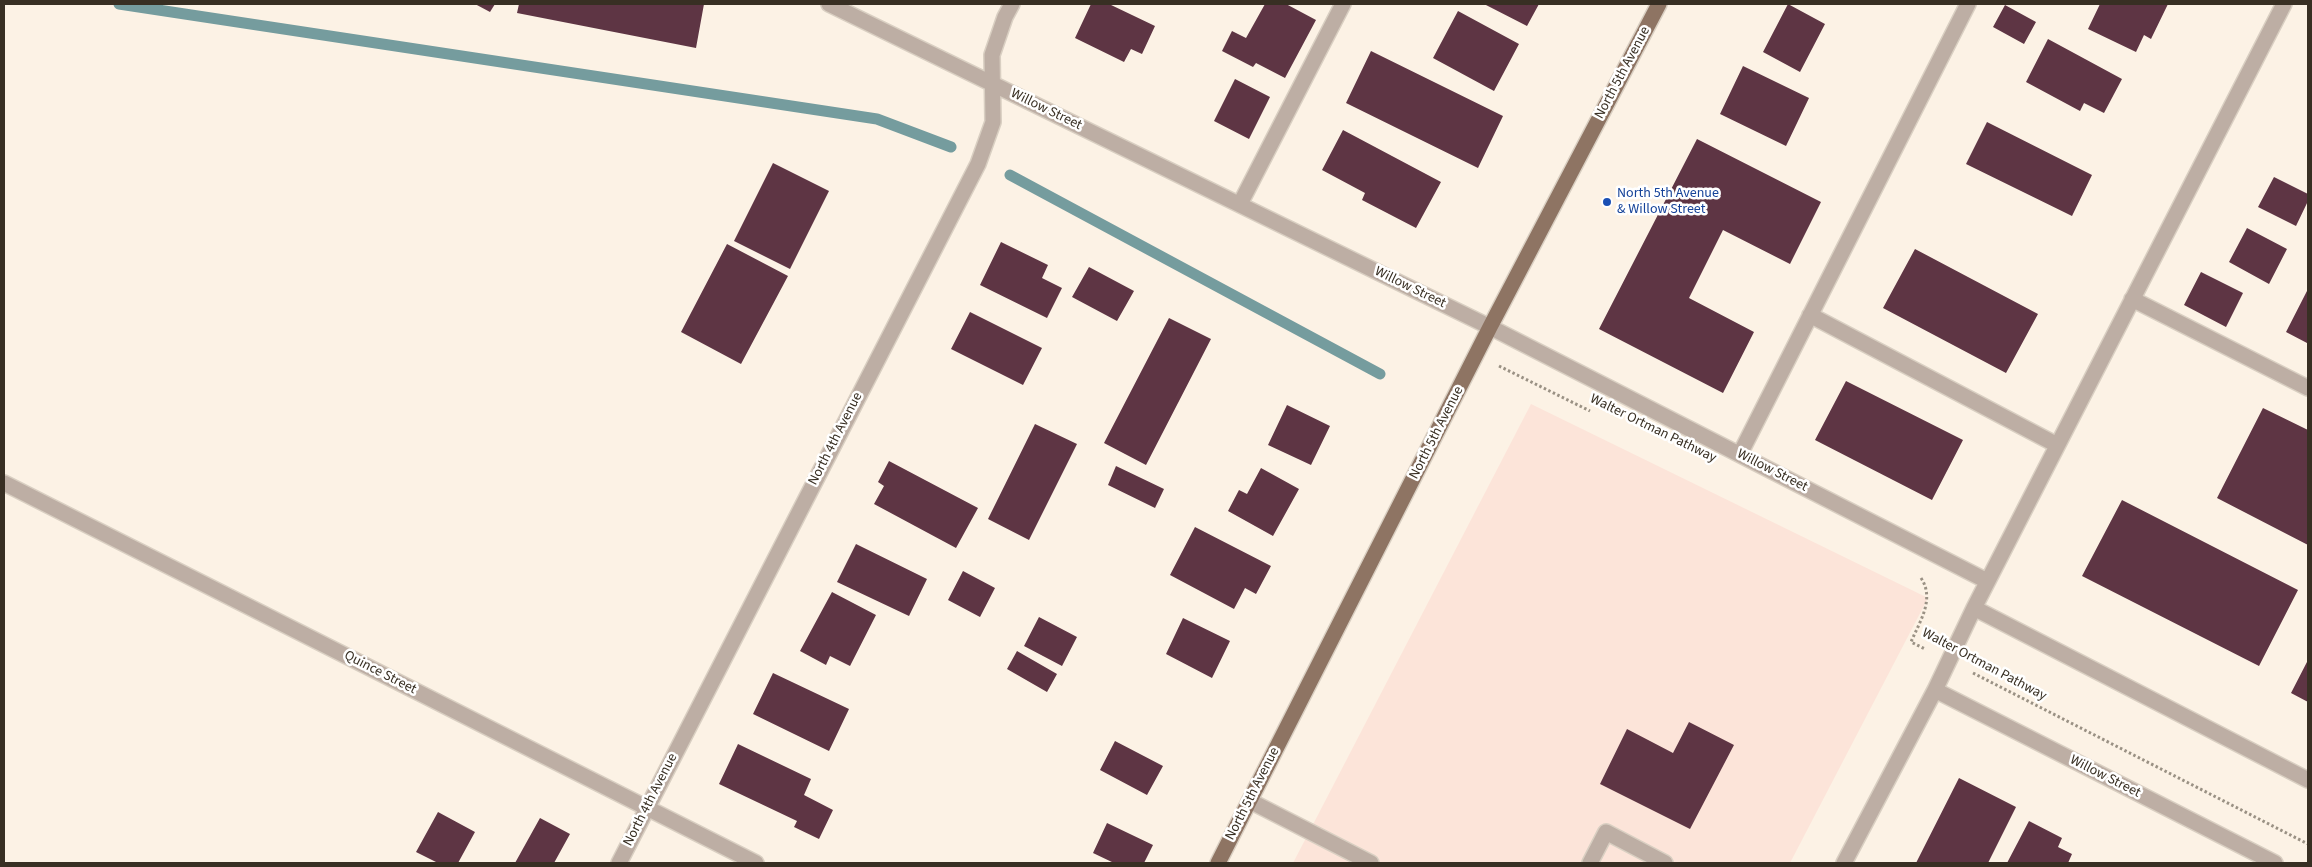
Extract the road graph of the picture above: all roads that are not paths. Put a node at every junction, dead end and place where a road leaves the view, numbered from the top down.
1 (829, 4) edge
2 (1012, 4) edge
3 (1342, 4) edge
4 (1659, 4) edge
5 (1968, 4) edge
6 (2284, 4) edge
7 (994, 84) junction
8 (1240, 204) junction
9 (2132, 299) junction
10 (1810, 315) junction
11 (1490, 327) junction
12 (2308, 388) edge
13 (2057, 445) junction
14 (1740, 454) junction
15 (4, 483) edge
16 (1987, 581) junction
17 (1974, 608) junction
18 (1935, 690) junction
19 (2308, 780) edge
20 (1250, 801) junction
21 (647, 808) junction
22 (619, 863) edge
23 (756, 863) edge
24 (1218, 863) edge
25 (1371, 863) edge
26 (1590, 863) edge
27 (1665, 863) edge
28 (1844, 863) edge
29 (2275, 863) edge

1 - 7 street, Willow Street
2 - 7 street, North 4th Avenue
3 - 8 street
4 - 11 main road, North 5th Avenue
5 - 10 street
6 - 9 street
7 - 8 street, Willow Street
7 - 21 street, North 4th Avenue
8 - 11 street, Willow Street
9 - 12 street
9 - 13 street
10 - 13 street
10 - 14 street
11 - 14 street, Willow Street
11 - 20 main road, North 5th Avenue
13 - 16 street
14 - 16 street, Willow Street
15 - 21 street, Quince Street
16 - 17 street
17 - 18 street
17 - 19 street
18 - 28 street
18 - 29 street, Willow Street
20 - 24 main road, North 5th Avenue
20 - 25 street
21 - 22 street, North 4th Avenue
21 - 23 street, Quince Street
26 - 27 street

